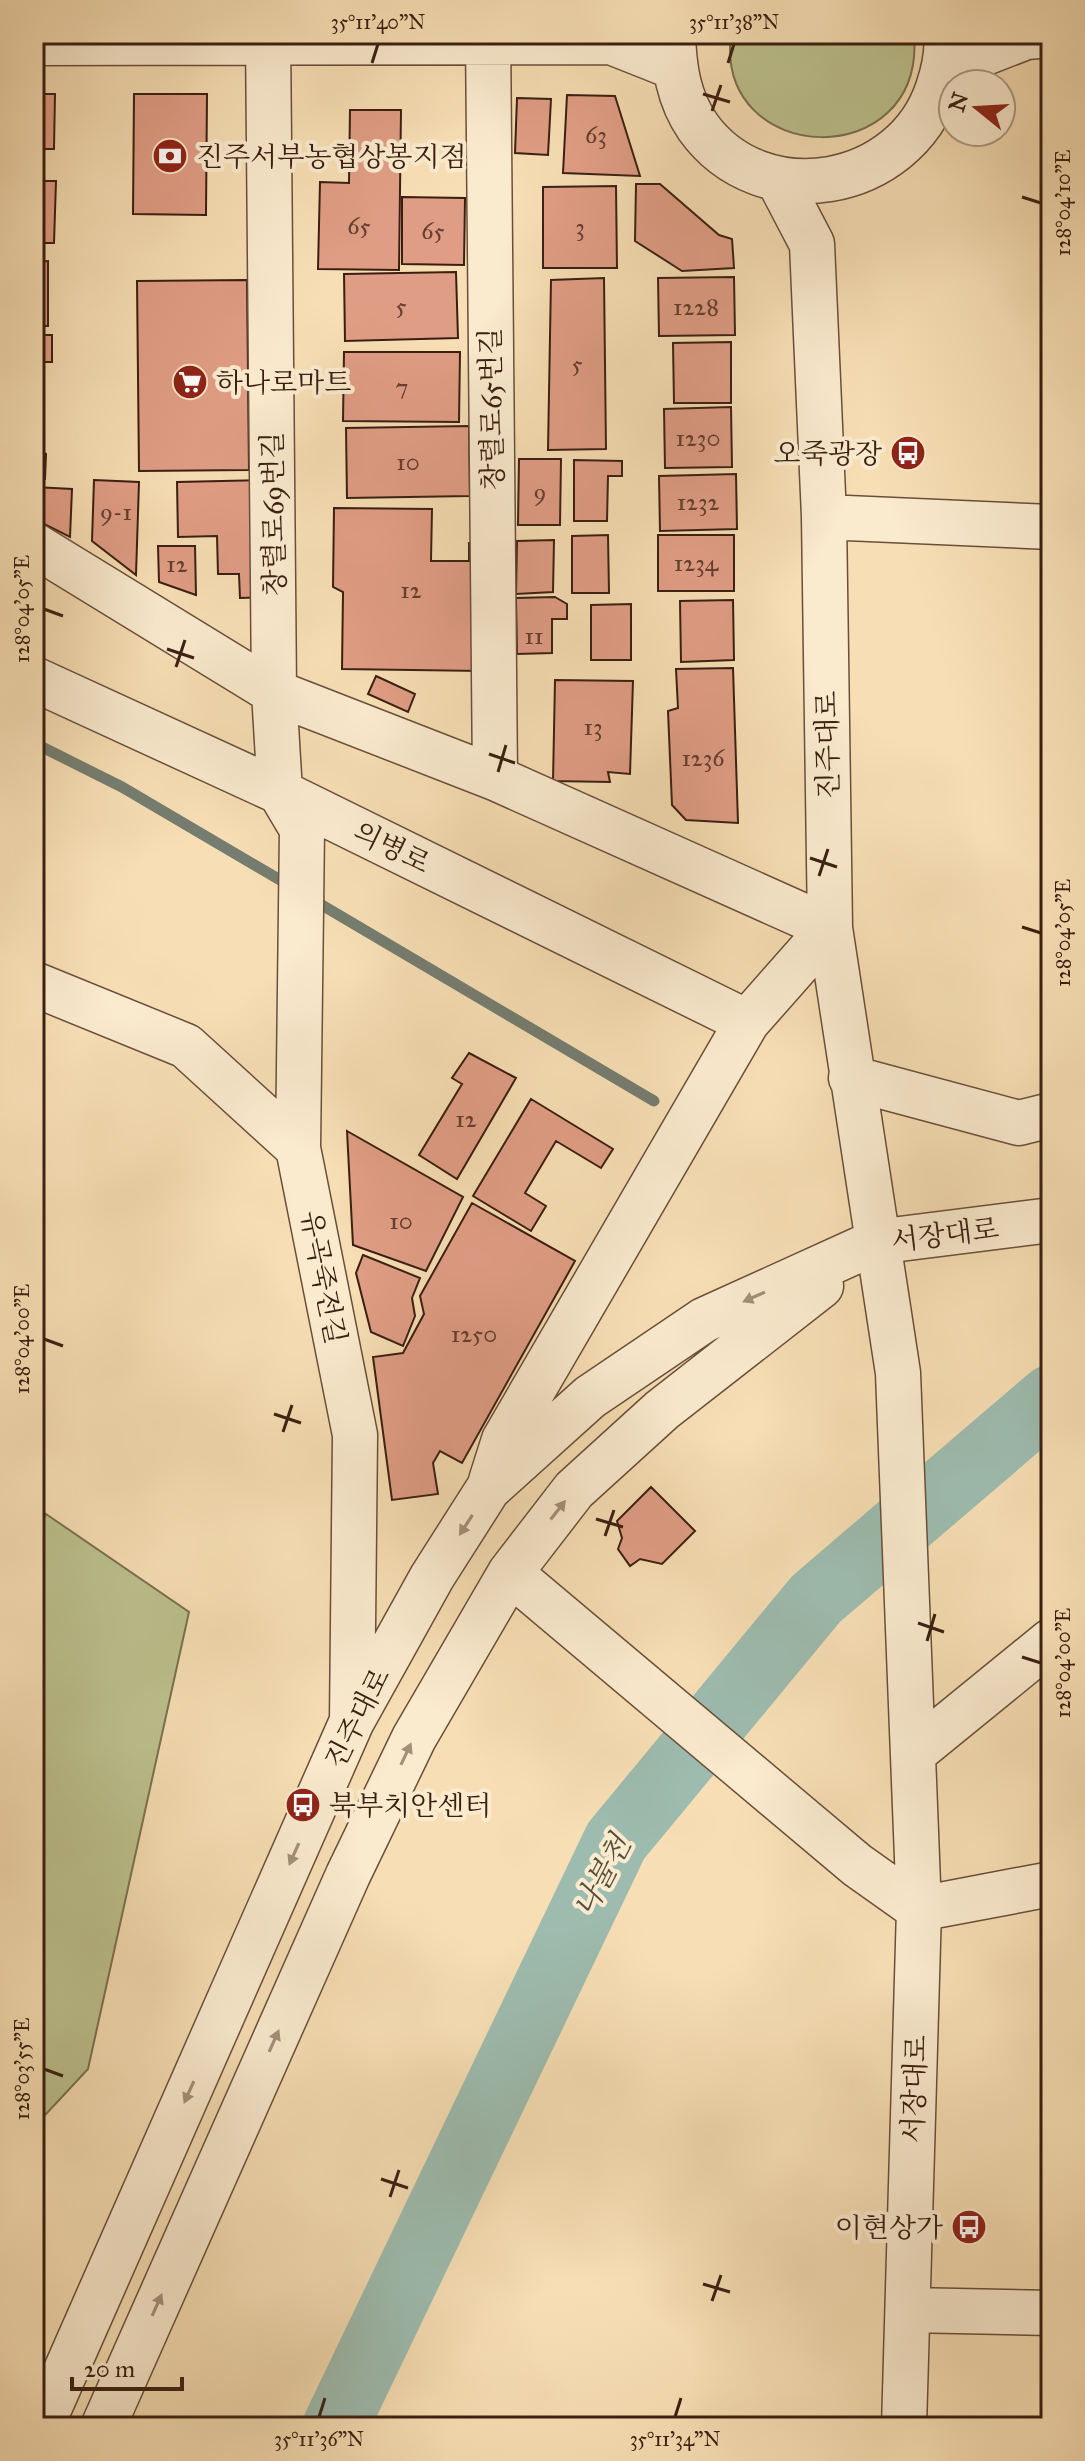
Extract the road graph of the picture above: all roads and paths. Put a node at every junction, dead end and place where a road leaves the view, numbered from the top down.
1 (1031, 36) edge
2 (488, 37) edge
3 (268, 38) edge
4 (617, 38) edge
5 (34, 43) edge
6 (673, 51) edge
7 (945, 51) edge
8 (845, 178) junction
9 (778, 179) junction
10 (812, 244) junction
11 (824, 517) junction
12 (1051, 527) edge
13 (34, 545) edge
14 (34, 679) edge
15 (274, 692) junction
16 (495, 778) junction
17 (291, 811) junction
18 (830, 928) junction
19 (301, 944) joint
20 (34, 984) edge
21 (747, 1022) junction
22 (851, 1078) junction
23 (1051, 1115) edge
24 (298, 1148) junction
25 (1051, 1220) edge
26 (876, 1242) junction
27 (488, 1489) junction
28 (510, 1573) junction
29 (1051, 1641) edge
30 (352, 1721) junction
31 (916, 1751) junction
32 (1051, 1884) edge
33 (919, 1909) junction
34 (908, 2310) junction
35 (1051, 2313) edge
36 (47, 2382) edge
37 (41, 2427) edge
38 (103, 2427) edge
39 (904, 2427) edge

1 - 7 street
2 - 3 street
2 - 4 street
2 - 16 street, 창렬로65번길
3 - 5 street
3 - 15 street, 창렬로69번길
4 - 6 street
6 - 9 street
7 - 8 street
8 - 9 street
8 - 10 street
9 - 10 street
10 - 11 street, 진주대로
11 - 12 street
11 - 18 street, 진주대로
13 - 15 street
14 - 17 street, 의병로
15 - 16 street
15 - 17 street, 창렬로69번길
16 - 18 street
17 - 19 street, 창렬로69번길
17 - 21 street, 의병로
18 - 21 street
18 - 22 street, 진주대로
19 - 24 street, 유곡죽전길
20 - 24 street
21 - 27 street
22 - 23 street
22 - 26 street, 진주대로
24 - 30 street, 유곡죽전길
25 - 26 street, 서장대로
26 -> 27 street, 진주대로
28 -> 26 street
26 - 31 street, 서장대로
27 -> 30 street, 진주대로
28 - 33 street
38 -> 28 street
29 - 31 street
30 -> 36 street, 진주대로
31 - 33 street, 서장대로
32 - 33 street
33 - 34 street, 서장대로
34 - 35 street
34 - 39 street, 서장대로
36 - 37 street, 진주대로

